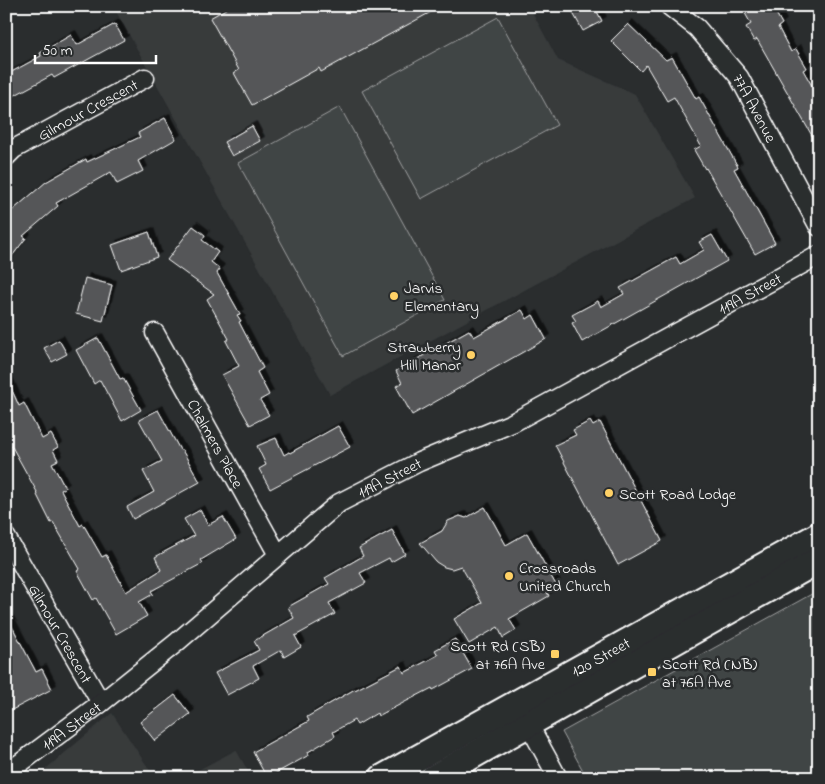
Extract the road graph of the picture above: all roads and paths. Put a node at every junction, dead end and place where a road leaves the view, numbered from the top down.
1 (669, 6) edge
2 (145, 78) dead end
3 (6, 158) edge
4 (819, 227) edge
5 (819, 255) edge
6 (155, 333) dead end
7 (819, 535) edge
8 (6, 537) edge
9 (278, 555) junction
10 (819, 560) edge
11 (101, 703) junction
12 (523, 713) junction
13 (6, 772) edge
14 (382, 778) edge
15 (433, 778) edge
16 (558, 778) edge

1 - 4 street, 77A Avenue
2 - 3 street, Gilmour Crescent
5 - 9 street, 119A Street
6 - 9 street, Chalmers Place
7 - 12 main road, 120 Street
8 - 11 street, Gilmour Crescent
9 - 11 street, 119A Street
10 - 12 main road, 120 Street
11 - 13 street, 119A Street
12 - 14 main road, 120 Street
12 - 15 main road, 120 Street
12 - 16 street

